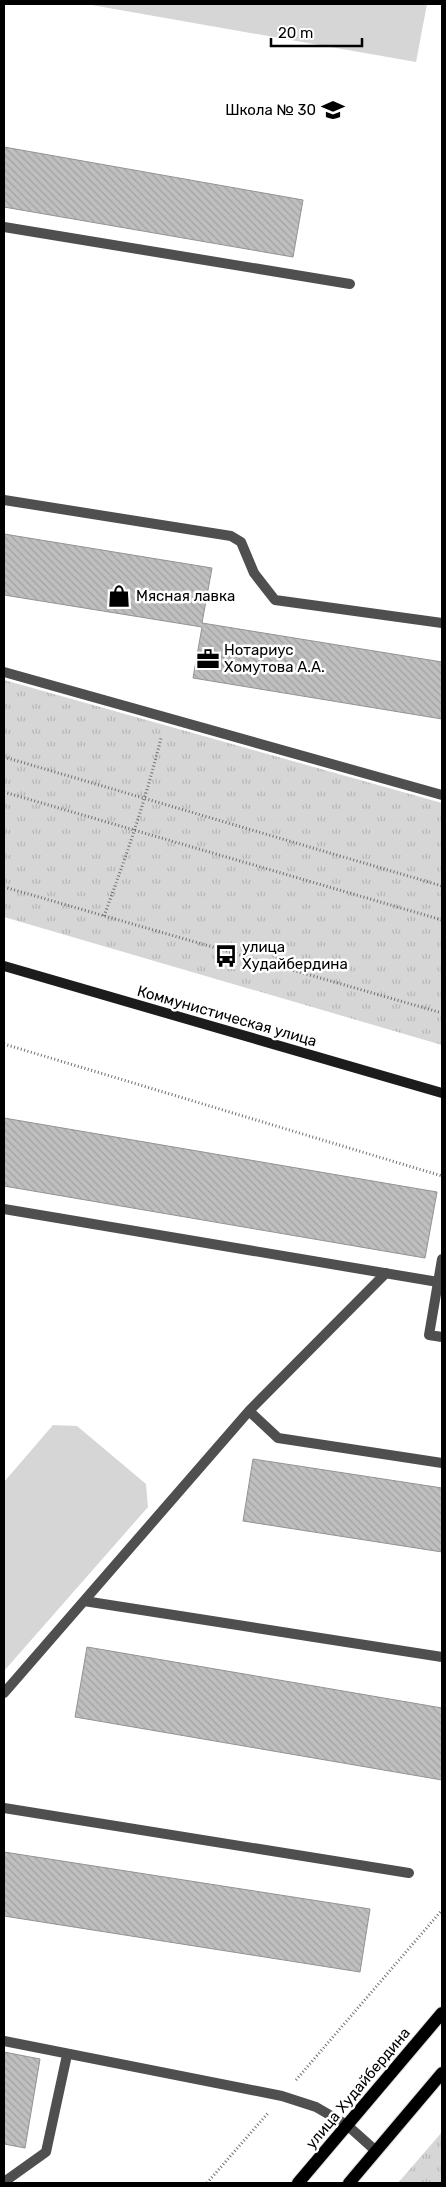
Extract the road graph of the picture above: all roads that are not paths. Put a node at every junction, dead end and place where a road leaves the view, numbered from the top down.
1 (4, 227) edge
2 (350, 284) dead end
3 (4, 500) edge
4 (442, 623) edge
5 (4, 672) edge
6 (442, 795) edge
7 (4, 966) edge
8 (442, 1093) edge
9 (4, 1209) edge
10 (442, 1259) edge
11 (386, 1274) junction
12 (438, 1282) junction
13 (442, 1337) edge
14 (249, 1411) junction
15 (442, 1463) edge
16 (84, 1601) junction
17 (442, 1657) edge
18 (4, 1693) edge
19 (4, 1808) edge
20 (409, 1873) dead end
21 (442, 2013) edge
22 (4, 2041) edge
23 (67, 2055) junction
24 (442, 2074) edge
25 (347, 2125) junction
26 (376, 2151) junction
27 (4, 2182) edge
28 (298, 2183) edge
29 (349, 2183) edge

1 - 2 lane
3 - 4 lane
5 - 6 lane
7 - 8 main road, Коммунистическая улица
9 - 11 lane
10 - 12 lane
11 - 12 lane
11 - 14 lane
12 - 13 lane
14 - 15 lane
14 - 16 lane
16 - 17 lane
16 - 18 lane
19 - 20 lane
21 - 25 main road, улица Худайбердина
22 - 23 lane
23 - 25 lane
23 - 27 lane
24 - 26 main road
25 - 26 lane
25 - 28 main road, улица Худайбердина
26 - 29 main road

